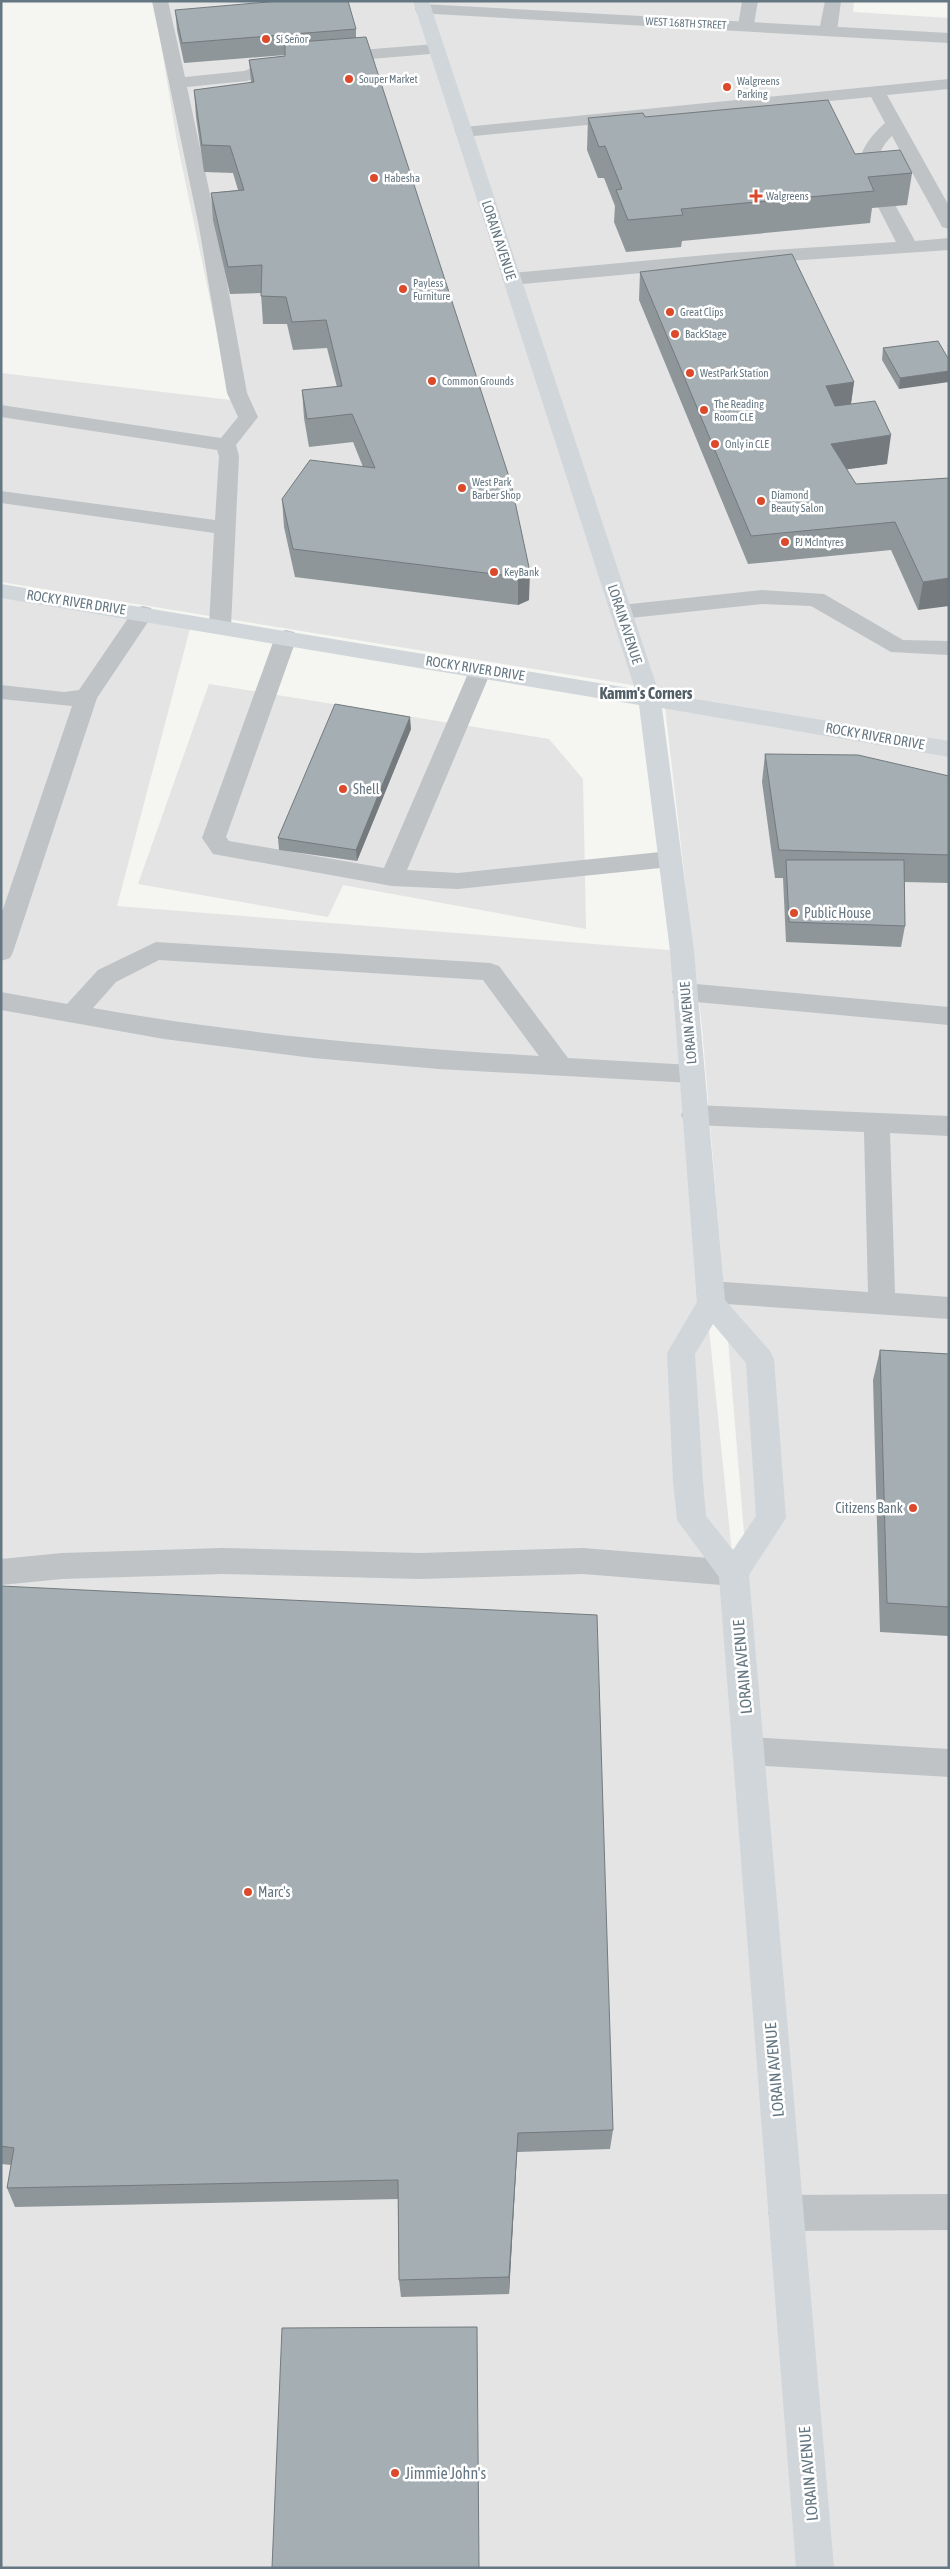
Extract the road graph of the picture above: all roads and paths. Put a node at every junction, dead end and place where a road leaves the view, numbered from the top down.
1 (160, 1) edge
2 (750, 1) edge
3 (833, 1) edge
4 (422, 5) edge
5 (747, 26) junction
6 (828, 31) junction
7 (948, 40) edge
8 (436, 49) junction
9 (319, 58) edge
10 (300, 59) edge
11 (177, 83) junction
12 (949, 84) edge
13 (876, 91) junction
14 (894, 124) junction
15 (464, 132) junction
16 (873, 184) edge
17 (887, 207) edge
18 (949, 223) edge
19 (949, 244) edge
20 (908, 246) junction
21 (512, 279) junction
22 (1, 411) edge
23 (226, 445) junction
24 (1, 497) edge
25 (225, 528) junction
26 (1, 591) edge
27 (622, 612) junction
28 (143, 613) junction
29 (220, 626) junction
30 (286, 637) junction
31 (949, 648) edge
32 (481, 669) junction
33 (1, 692) edge
34 (649, 697) junction
35 (86, 698) junction
36 (949, 749) edge
37 (670, 859) junction
38 (392, 878) junction
39 (1, 952) edge
40 (685, 992) junction
41 (1, 1001) edge
42 (73, 1014) junction
43 (949, 1016) edge
44 (561, 1067) junction
45 (692, 1074) junction
46 (694, 1115) junction
47 (878, 1123) junction
48 (949, 1126) edge
49 (711, 1297) junction
50 (882, 1304) junction
51 (949, 1308) edge
52 (1, 1572) edge
53 (734, 1573) junction
54 (748, 1751) junction
55 (949, 1763) edge
56 (949, 2212) edge
57 (786, 2213) junction
58 (815, 2568) edge

1 - 11 street
2 - 5 street
3 - 6 street
4 - 5 street, WEST 168TH STREET
4 - 8 main road, LORAIN AVENUE
5 - 6 street, WEST 168TH STREET
6 - 7 street, WEST 168TH STREET
8 - 9 street
8 - 15 main road, LORAIN AVENUE
10 - 11 street
11 - 23 street
12 - 13 street
13 - 14 street
13 - 15 street
14 - 16 street
14 - 18 street
15 - 21 main road, LORAIN AVENUE
17 - 20 street
19 - 20 street
20 - 21 street
21 - 27 main road, LORAIN AVENUE
22 - 23 street
23 - 25 street
24 - 25 street
25 - 29 street
26 - 28 main road, ROCKY RIVER DRIVE
27 - 31 street
27 - 34 main road, LORAIN AVENUE
28 - 29 main road, ROCKY RIVER DRIVE
28 - 35 street
29 - 30 main road, ROCKY RIVER DRIVE
30 - 32 main road, ROCKY RIVER DRIVE
30 - 38 street
32 - 34 main road, ROCKY RIVER DRIVE
32 - 38 street
33 - 35 street
34 - 36 main road, ROCKY RIVER DRIVE
34 - 37 main road, LORAIN AVENUE
35 - 39 street
37 - 38 street
37 - 40 main road, LORAIN AVENUE
40 - 43 street
40 - 45 main road, LORAIN AVENUE
41 - 42 street
42 - 44 street
42 - 44 street
44 - 45 street
45 - 46 main road, LORAIN AVENUE
46 - 47 street
46 - 49 main road, LORAIN AVENUE
47 - 48 street
47 - 50 street
49 - 50 street
49 - 53 main road
49 - 53 main road
50 - 51 street
52 - 53 street
53 - 54 main road, LORAIN AVENUE
54 - 55 street
54 - 57 main road, LORAIN AVENUE
56 - 57 street
57 - 58 main road, LORAIN AVENUE

